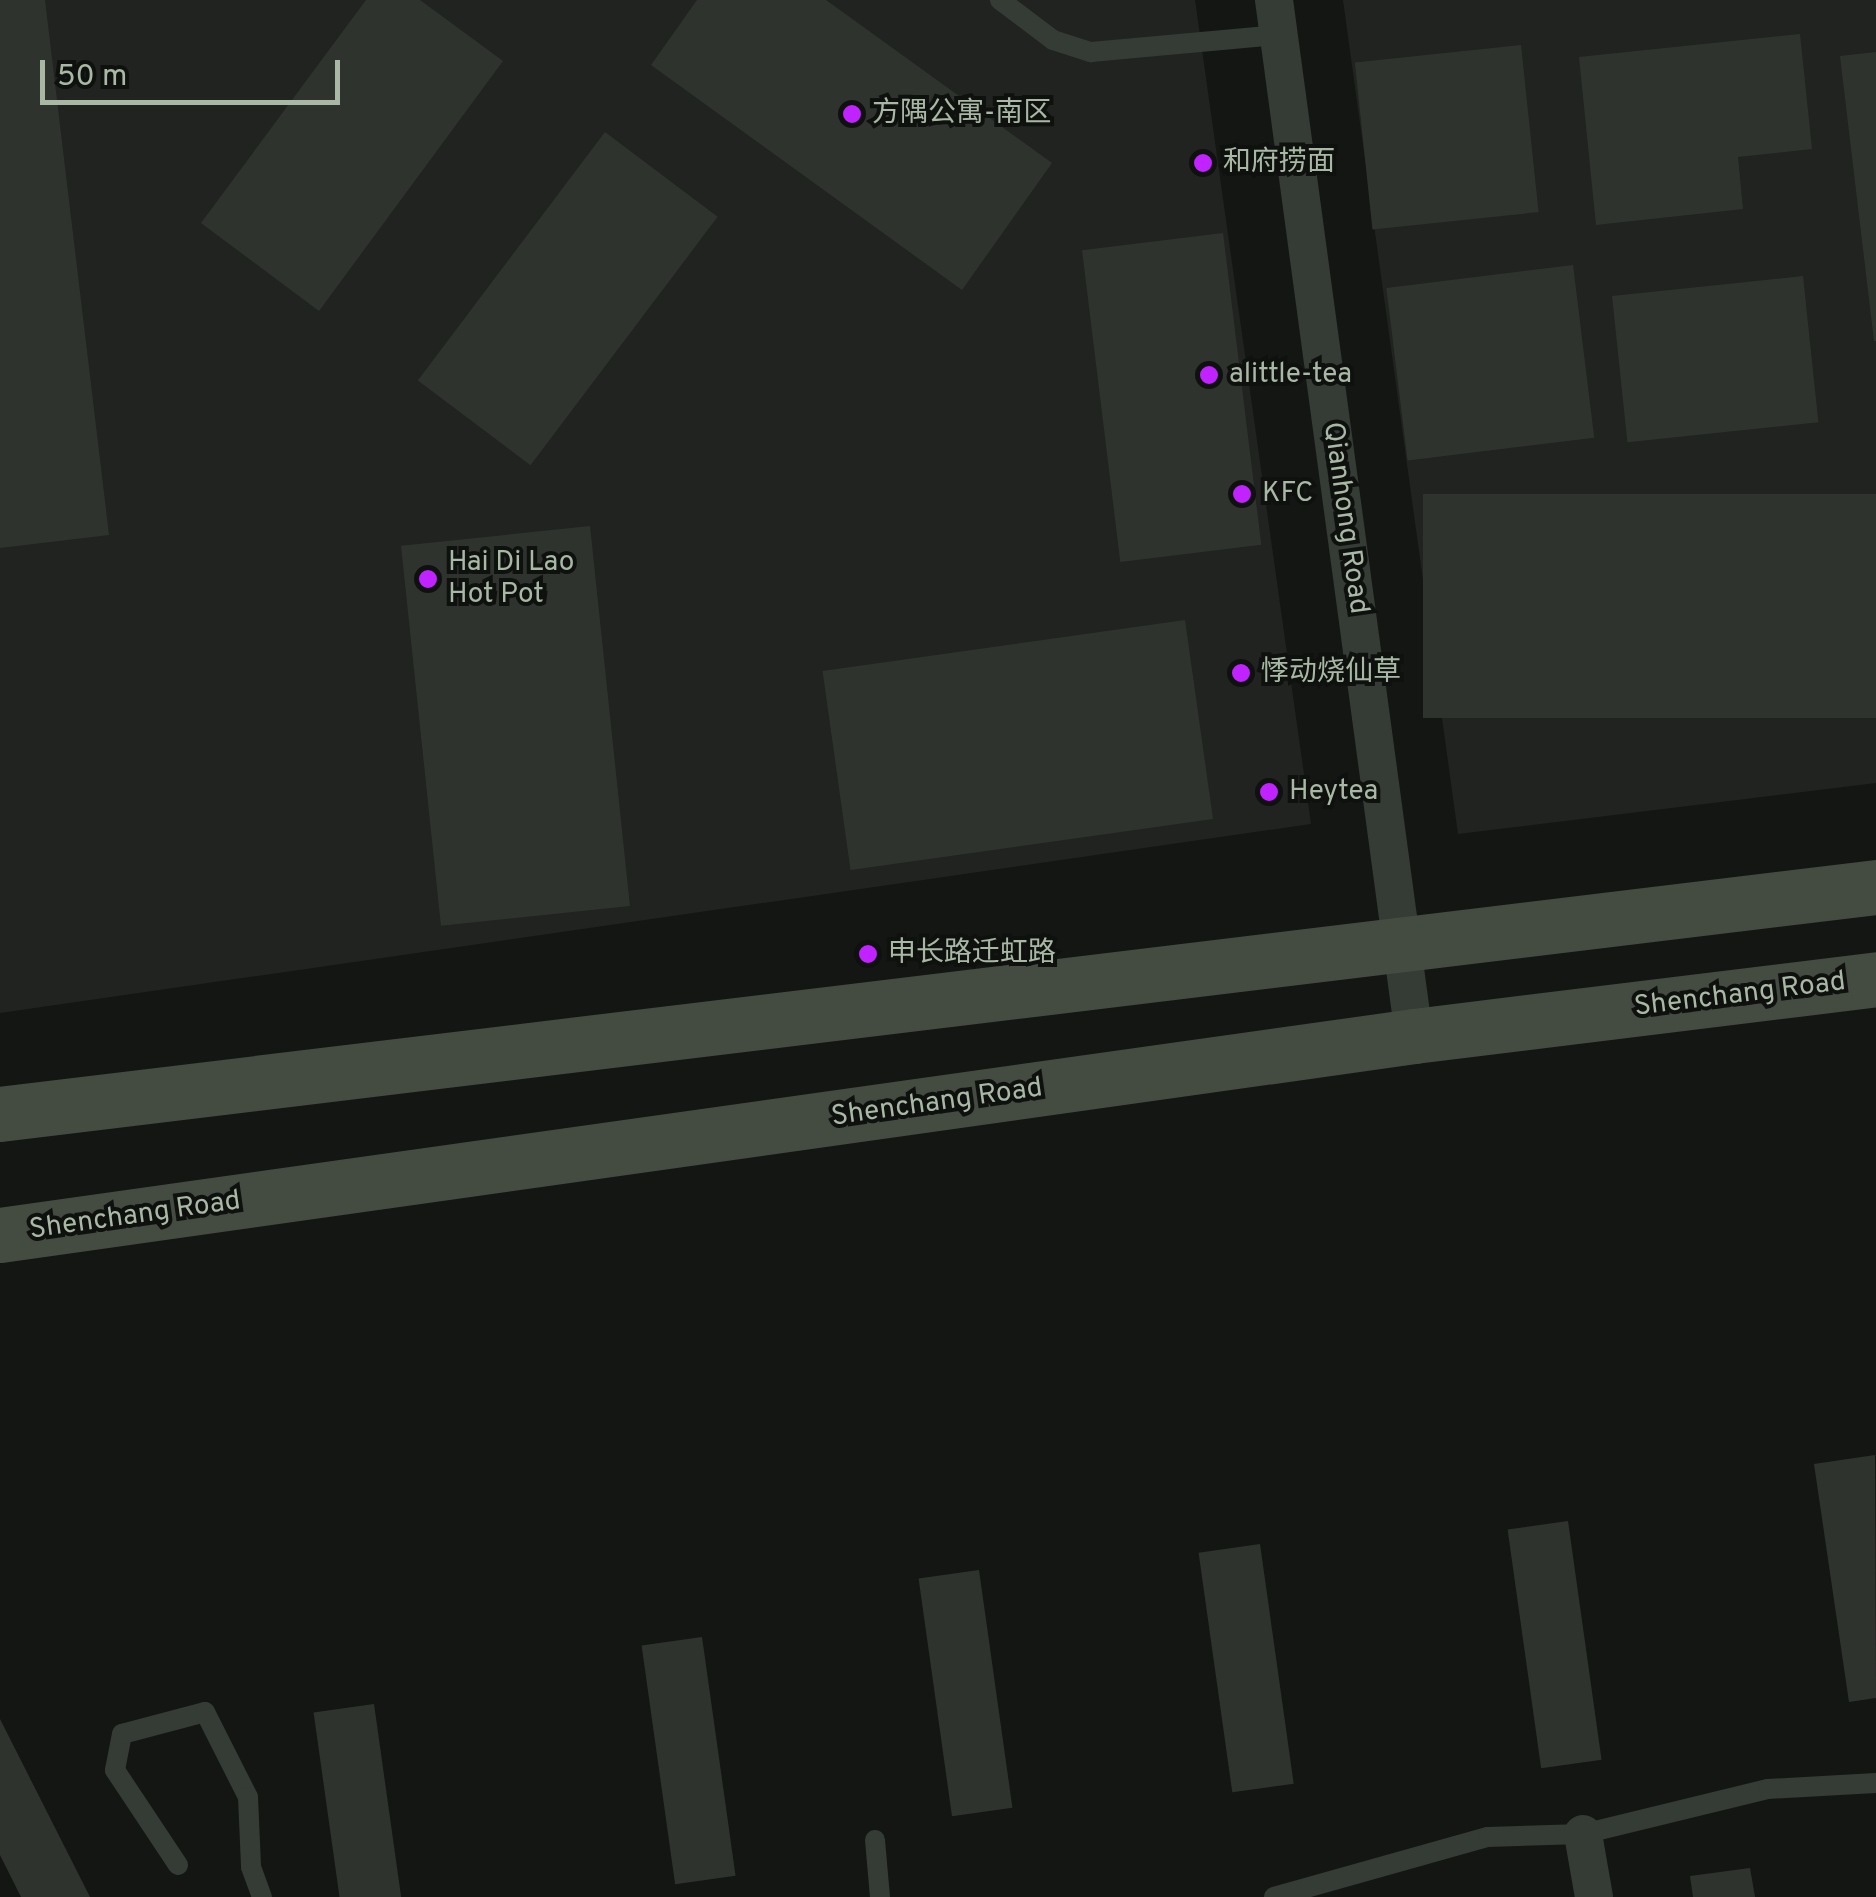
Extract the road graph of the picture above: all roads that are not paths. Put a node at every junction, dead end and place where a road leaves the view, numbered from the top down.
1 (1000, 0) edge
2 (1277, 18) edge
3 (1876, 886) edge
4 (1404, 944) junction
5 (1876, 978) edge
6 (1414, 1036) junction
7 (0, 1114) edge
8 (0, 1235) edge
9 (1875, 1787) edge
10 (1583, 1834) junction
11 (875, 1840) dead end
12 (178, 1865) dead end
13 (262, 1897) edge
14 (880, 1897) edge
15 (1274, 1897) edge
16 (1594, 1897) edge

1 - 2 lane
2 - 4 street, Qianhong Road
3 - 4 main road
4 - 6 street, Qianhong Road
4 - 7 main road
5 - 6 main road, Shenchang Road
6 - 8 main road, Shenchang Road
9 - 10 lane
10 - 15 lane
10 - 16 street
11 - 14 lane
12 - 13 lane

